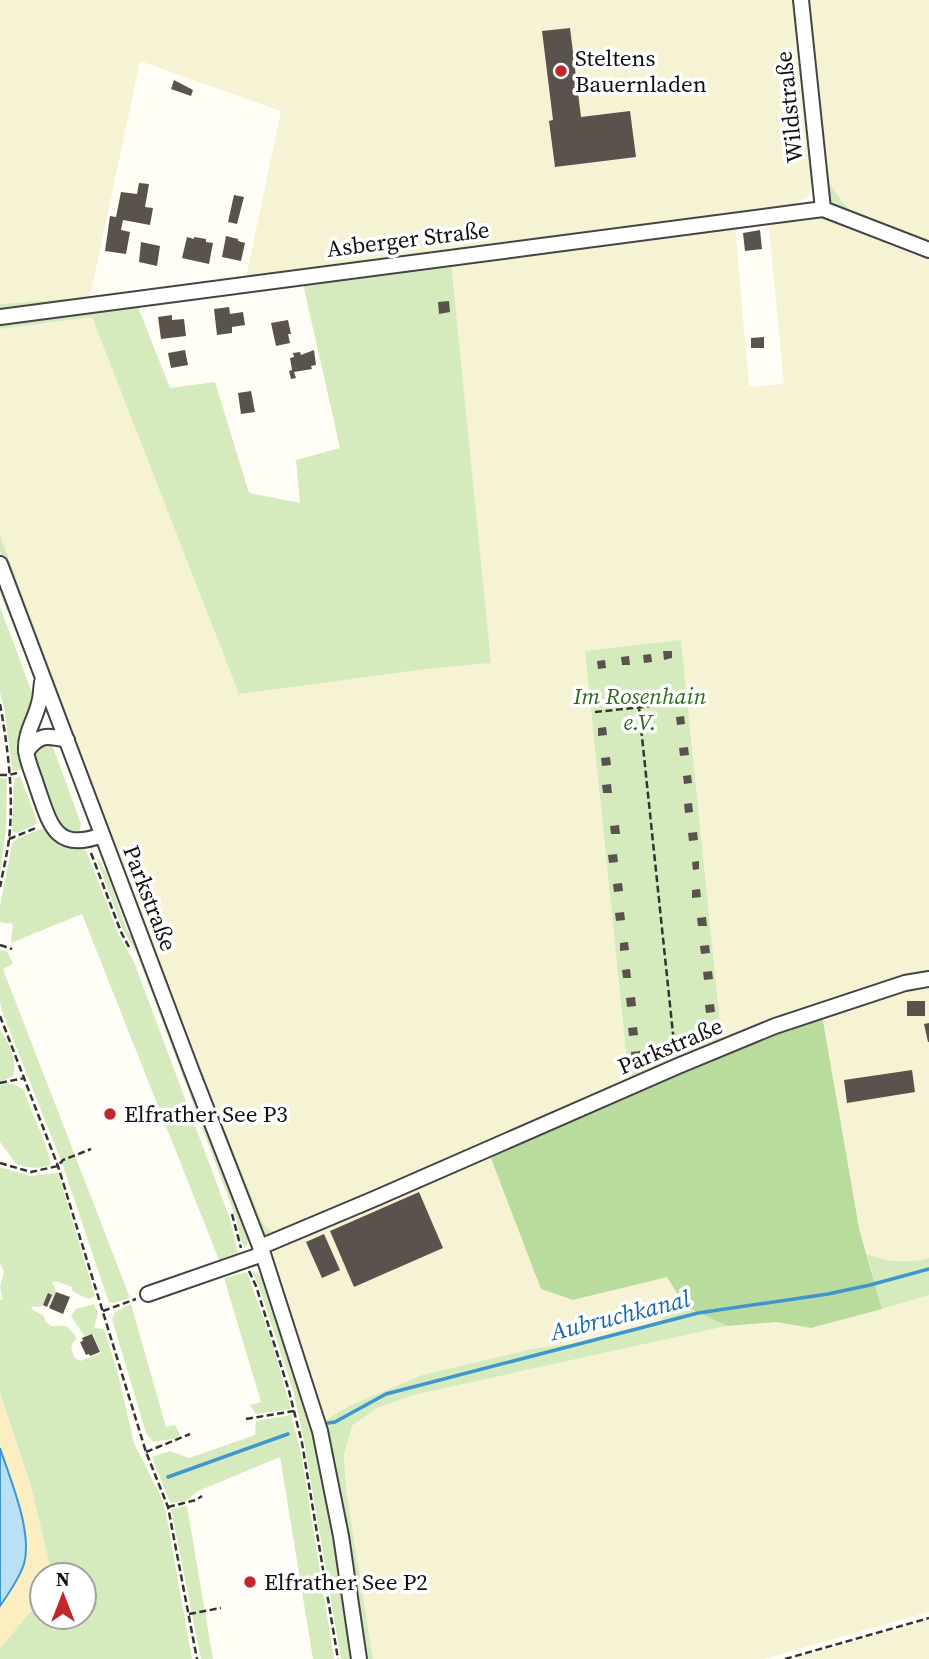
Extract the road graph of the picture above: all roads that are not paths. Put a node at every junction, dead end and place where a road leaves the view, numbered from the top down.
1 (801, 0) edge
2 (822, 209) junction
3 (929, 250) edge
4 (0, 317) edge
5 (0, 564) edge
6 (43, 677) junction
7 (67, 740) junction
8 (26, 752) junction
9 (102, 835) junction
10 (929, 979) edge
11 (261, 1251) junction
12 (148, 1294) road end
13 (359, 1659) edge

1 - 2 street, Wildstraße
2 - 3 street
2 - 4 street, Asberger Straße
5 - 6 street, Parkstraße
6 - 7 street, Parkstraße
6 - 8 street
7 - 8 street
7 - 9 street, Parkstraße
8 - 9 street
9 - 11 street, Parkstraße
10 - 11 street, Parkstraße
11 - 12 street
11 - 13 street, Parkstraße

